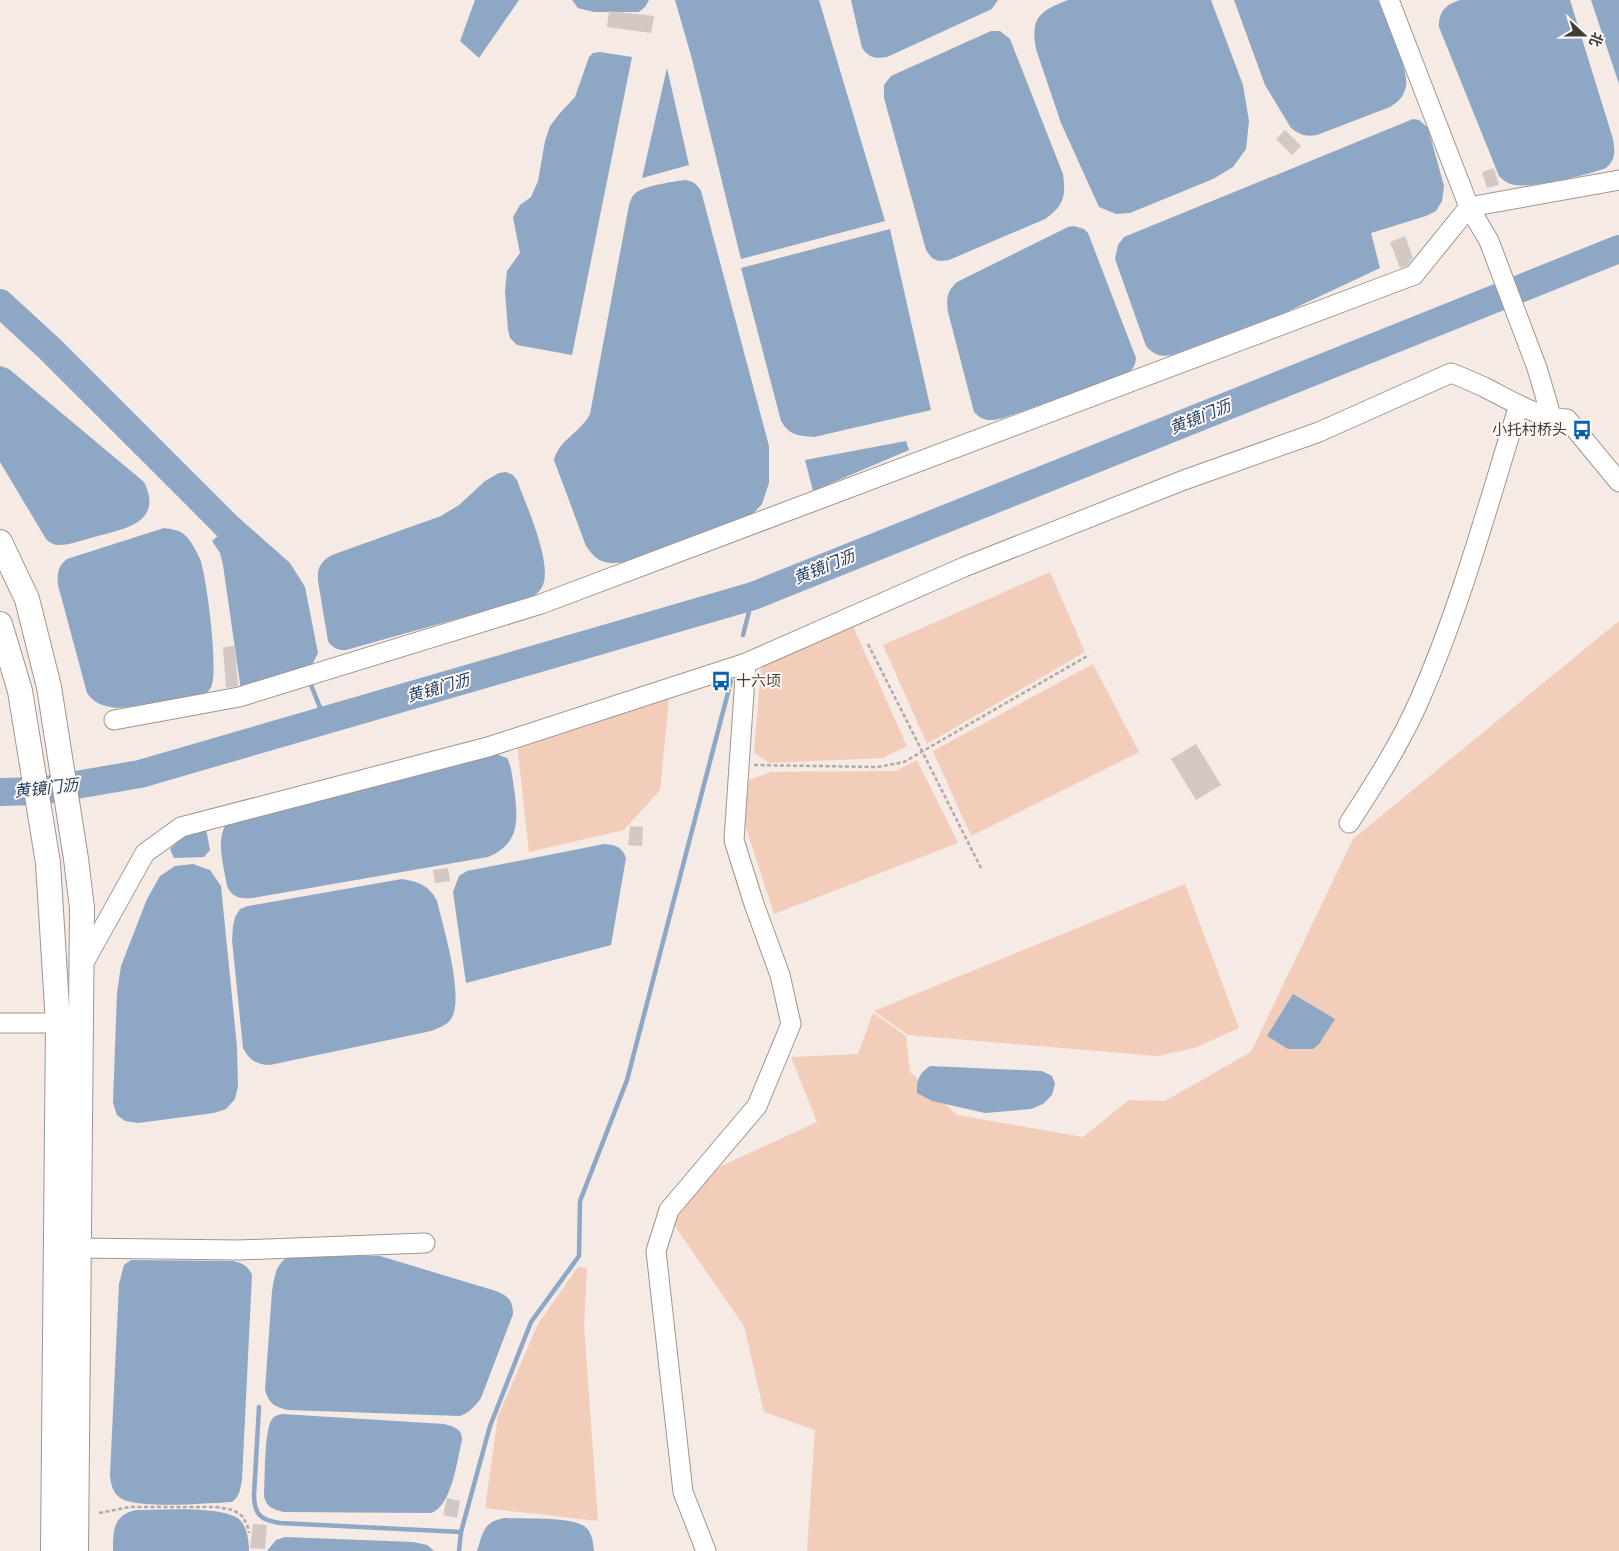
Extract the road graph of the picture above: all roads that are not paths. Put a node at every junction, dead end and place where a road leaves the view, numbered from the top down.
1 (1389, 0) edge
2 (1619, 180) edge
3 (1469, 207) junction
4 (1519, 405) junction
5 (1552, 419) junction
6 (1619, 482) edge
7 (0, 542) edge
8 (0, 624) edge
9 (746, 664) junction
10 (114, 720) dead end
11 (1349, 823) dead end
12 (82, 966) junction
13 (57, 997) junction
14 (80, 997) junction
15 (0, 1023) edge
16 (58, 1023) junction
17 (425, 1243) dead end
18 (78, 1248) junction
19 (53, 1551) edge
20 (76, 1551) edge
21 (706, 1551) edge

1 - 3 street
2 - 3 street
3 - 5 street
3 - 10 street
4 - 5 street
4 - 9 street
4 - 11 street
5 - 6 street
7 - 12 main road
8 - 13 main road
9 - 12 street
9 - 21 street
12 - 14 main road
13 - 14 street
13 - 16 main road
14 - 18 main road
15 - 16 street
16 - 19 main road
17 - 18 street
18 - 20 main road

